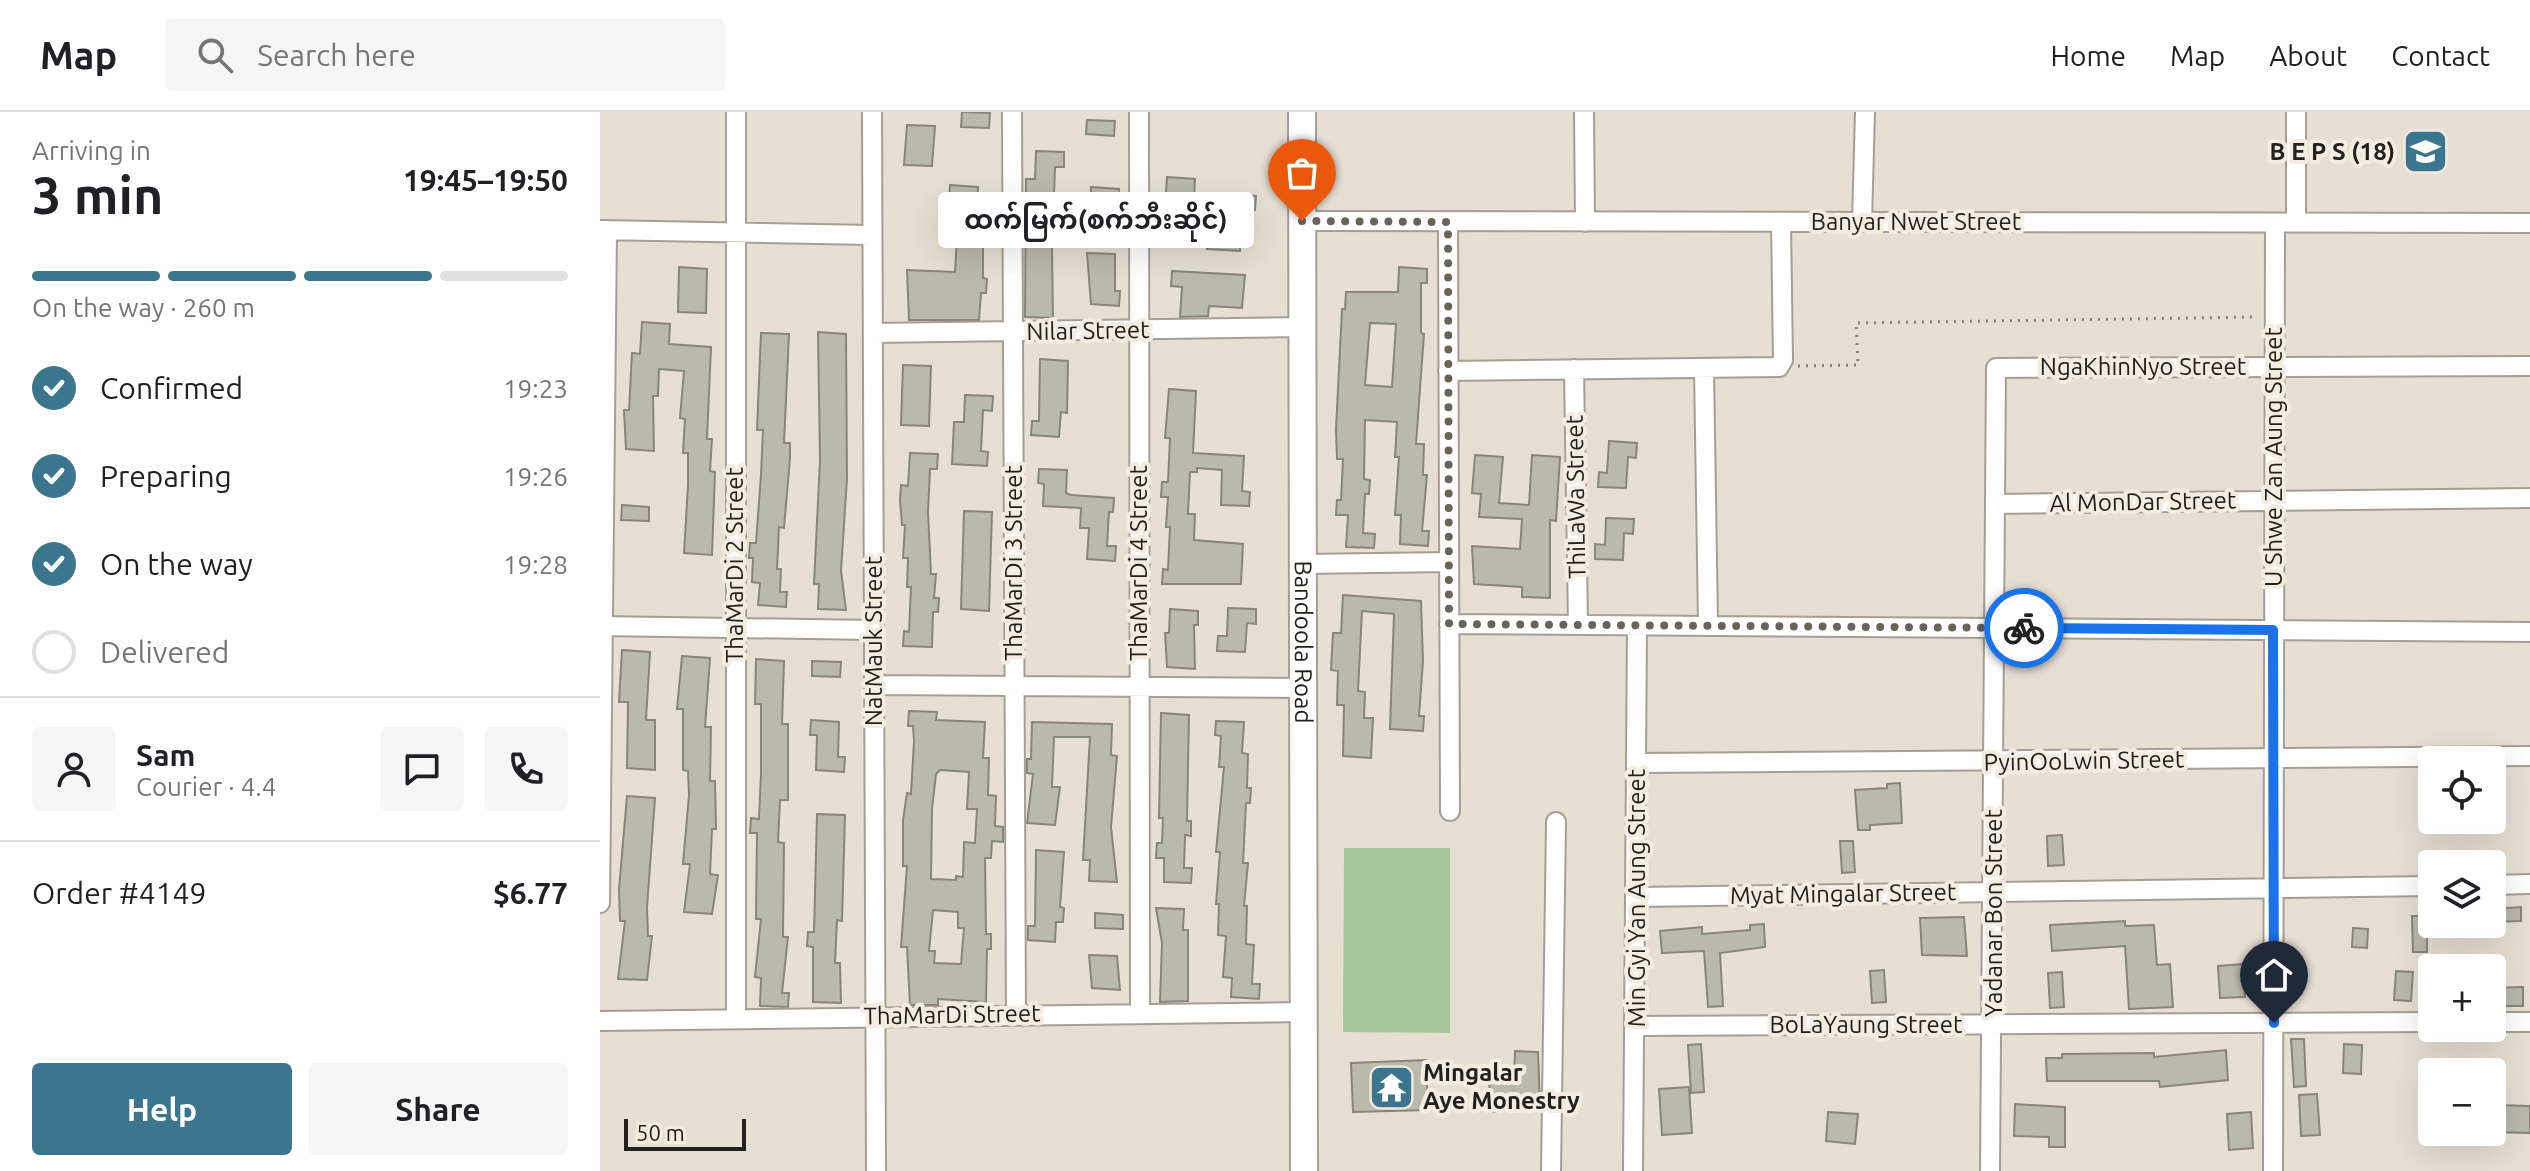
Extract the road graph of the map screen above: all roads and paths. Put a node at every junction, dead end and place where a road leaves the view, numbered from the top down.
1 (736, 112) edge
2 (872, 112) edge
3 (1012, 112) edge
4 (1139, 112) edge
5 (1302, 112) edge
6 (1584, 112) edge
7 (1865, 112) edge
8 (2296, 112) edge
9 (1302, 221) junction
10 (1448, 222) junction
11 (1585, 222) junction
12 (1781, 222) junction
13 (1862, 222) junction
14 (2275, 223) junction
15 (2296, 223) junction
16 (2530, 223) edge
17 (603, 230) edge
18 (735, 232) junction
19 (872, 235) junction
20 (2274, 317) junction
21 (1302, 327) junction
22 (1139, 330) junction
23 (1013, 332) junction
24 (873, 333) junction
25 (2530, 366) edge
26 (1779, 367) junction
27 (2274, 367) junction
28 (1704, 368) junction
29 (1996, 368) joint
30 (1574, 369) junction
31 (1448, 371) junction
32 (2530, 498) edge
33 (2274, 501) junction
34 (1996, 504) junction
35 (1449, 562) junction
36 (1303, 564) junction
37 (1449, 624) junction
38 (1708, 624) junction
39 (1578, 625) junction
40 (601, 626) edge
41 (1637, 626) junction
42 (735, 628) junction
43 (1995, 628) junction
44 (874, 630) junction
45 (2273, 630) junction
46 (2530, 632) edge
47 (874, 685) junction
48 (1014, 686) junction
49 (1139, 687) junction
50 (1303, 688) junction
51 (2530, 756) edge
52 (2273, 759) junction
53 (1995, 762) junction
54 (1638, 763) junction
55 (1450, 811) dead end
56 (1556, 822) dead end
57 (2530, 884) edge
58 (2506, 885) edge
59 (2418, 886) edge
60 (2276, 888) junction
61 (1995, 892) junction
62 (1637, 897) junction
63 (600, 903) edge
64 (1303, 1012) junction
65 (1140, 1014) junction
66 (1016, 1015) junction
67 (875, 1016) junction
68 (736, 1018) junction
69 (600, 1021) edge
70 (2418, 1022) edge
71 (2506, 1022) edge
72 (2530, 1022) edge
73 (2274, 1023) junction
74 (1994, 1024) junction
75 (1637, 1026) junction
76 (876, 1171) edge
77 (1304, 1171) edge
78 (1551, 1171) edge
79 (1633, 1171) edge
80 (1990, 1171) edge
81 (2273, 1171) edge

1 - 18 street, ThaMarDi 2 Street
2 - 19 street, NatMauk Street
3 - 23 street, ThaMarDi 3 Street
4 - 22 street, ThaMarDi 4 Street
5 - 9 street, Bandoola Road
6 - 11 street
7 - 13 street
8 - 15 street
9 - 10 street, Banyar Nwet Street
9 - 21 street, Bandoola Road
10 - 11 street, Banyar Nwet Street
10 - 31 street
11 - 12 street, Banyar Nwet Street
12 - 13 street, Banyar Nwet Street
12 - 26 street
13 - 14 street, Banyar Nwet Street
14 - 15 street, Banyar Nwet Street
14 - 20 street, U Shwe Zan Aung Street
15 - 16 street, Banyar Nwet Street
17 - 18 street
17 - 40 street
18 - 19 street
18 - 42 street, ThaMarDi 2 Street
19 - 24 street, NatMauk Street
20 - 26 path
20 - 27 street, U Shwe Zan Aung Street
21 - 22 street, Nilar Street
21 - 36 street, Bandoola Road
22 - 23 street, Nilar Street
22 - 49 street, ThaMarDi 4 Street
23 - 24 street, Nilar Street
23 - 48 street, ThaMarDi 3 Street
24 - 44 street, NatMauk Street
25 - 27 street, NgaKhinNyo Street
26 - 28 street
27 - 29 street, NgaKhinNyo Street
27 - 33 street, U Shwe Zan Aung Street
28 - 30 street
28 - 38 street
29 - 34 street, Yadanar Bon Street
30 - 31 street
30 - 39 street, ThiLaWa Street
31 - 35 street
32 - 33 street, Al MonDar Street
33 - 34 street, Al MonDar Street
33 - 45 street, U Shwe Zan Aung Street
34 - 43 street, Yadanar Bon Street
35 - 36 street
35 - 37 street
36 - 50 street, Bandoola Road
37 - 39 street
37 - 55 street
38 - 41 street
38 - 43 street
39 - 41 street
40 - 42 street
40 - 63 street
41 - 54 street, Min Gyi Yan Aung Street
42 - 44 street
42 - 68 street, ThaMarDi 2 Street
43 - 45 street
43 - 53 street, Yadanar Bon Street
44 - 47 street, NatMauk Street
45 - 46 street
45 - 52 street, U Shwe Zan Aung Street
47 - 48 street
47 - 67 street, NatMauk Street
48 - 49 street
48 - 66 street, ThaMarDi 3 Street
49 - 50 street
49 - 65 street, ThaMarDi 4 Street
50 - 64 street, Bandoola Road
51 - 52 street, PyinOoLwin Street
52 - 53 street, PyinOoLwin Street
52 - 60 street, U Shwe Zan Aung Street
53 - 54 street, PyinOoLwin Street
53 - 61 street, Yadanar Bon Street
54 - 62 street, Min Gyi Yan Aung Street
56 - 78 street
57 - 58 street
59 - 60 street, Myat Mingalar Street
60 - 61 street, Myat Mingalar Street
60 - 73 street, U Shwe Zan Aung Street
61 - 62 street, Myat Mingalar Street
61 - 74 street, Yadanar Bon Street
62 - 75 street, Min Gyi Yan Aung Street
64 - 65 street, ThaMarDi Street
64 - 77 street, Bandoola Road
65 - 66 street, ThaMarDi Street
66 - 67 street, ThaMarDi Street
67 - 68 street, ThaMarDi Street
67 - 76 street, NatMauk Street
68 - 69 street, ThaMarDi Street
70 - 73 street, BoLaYaung Street
71 - 72 street
73 - 74 street, BoLaYaung Street
73 - 81 street, U Shwe Zan Aung Street
74 - 75 street, BoLaYaung Street
74 - 80 street, Yadanar Bon Street
75 - 79 street, Min Gyi Yan Aung Street

